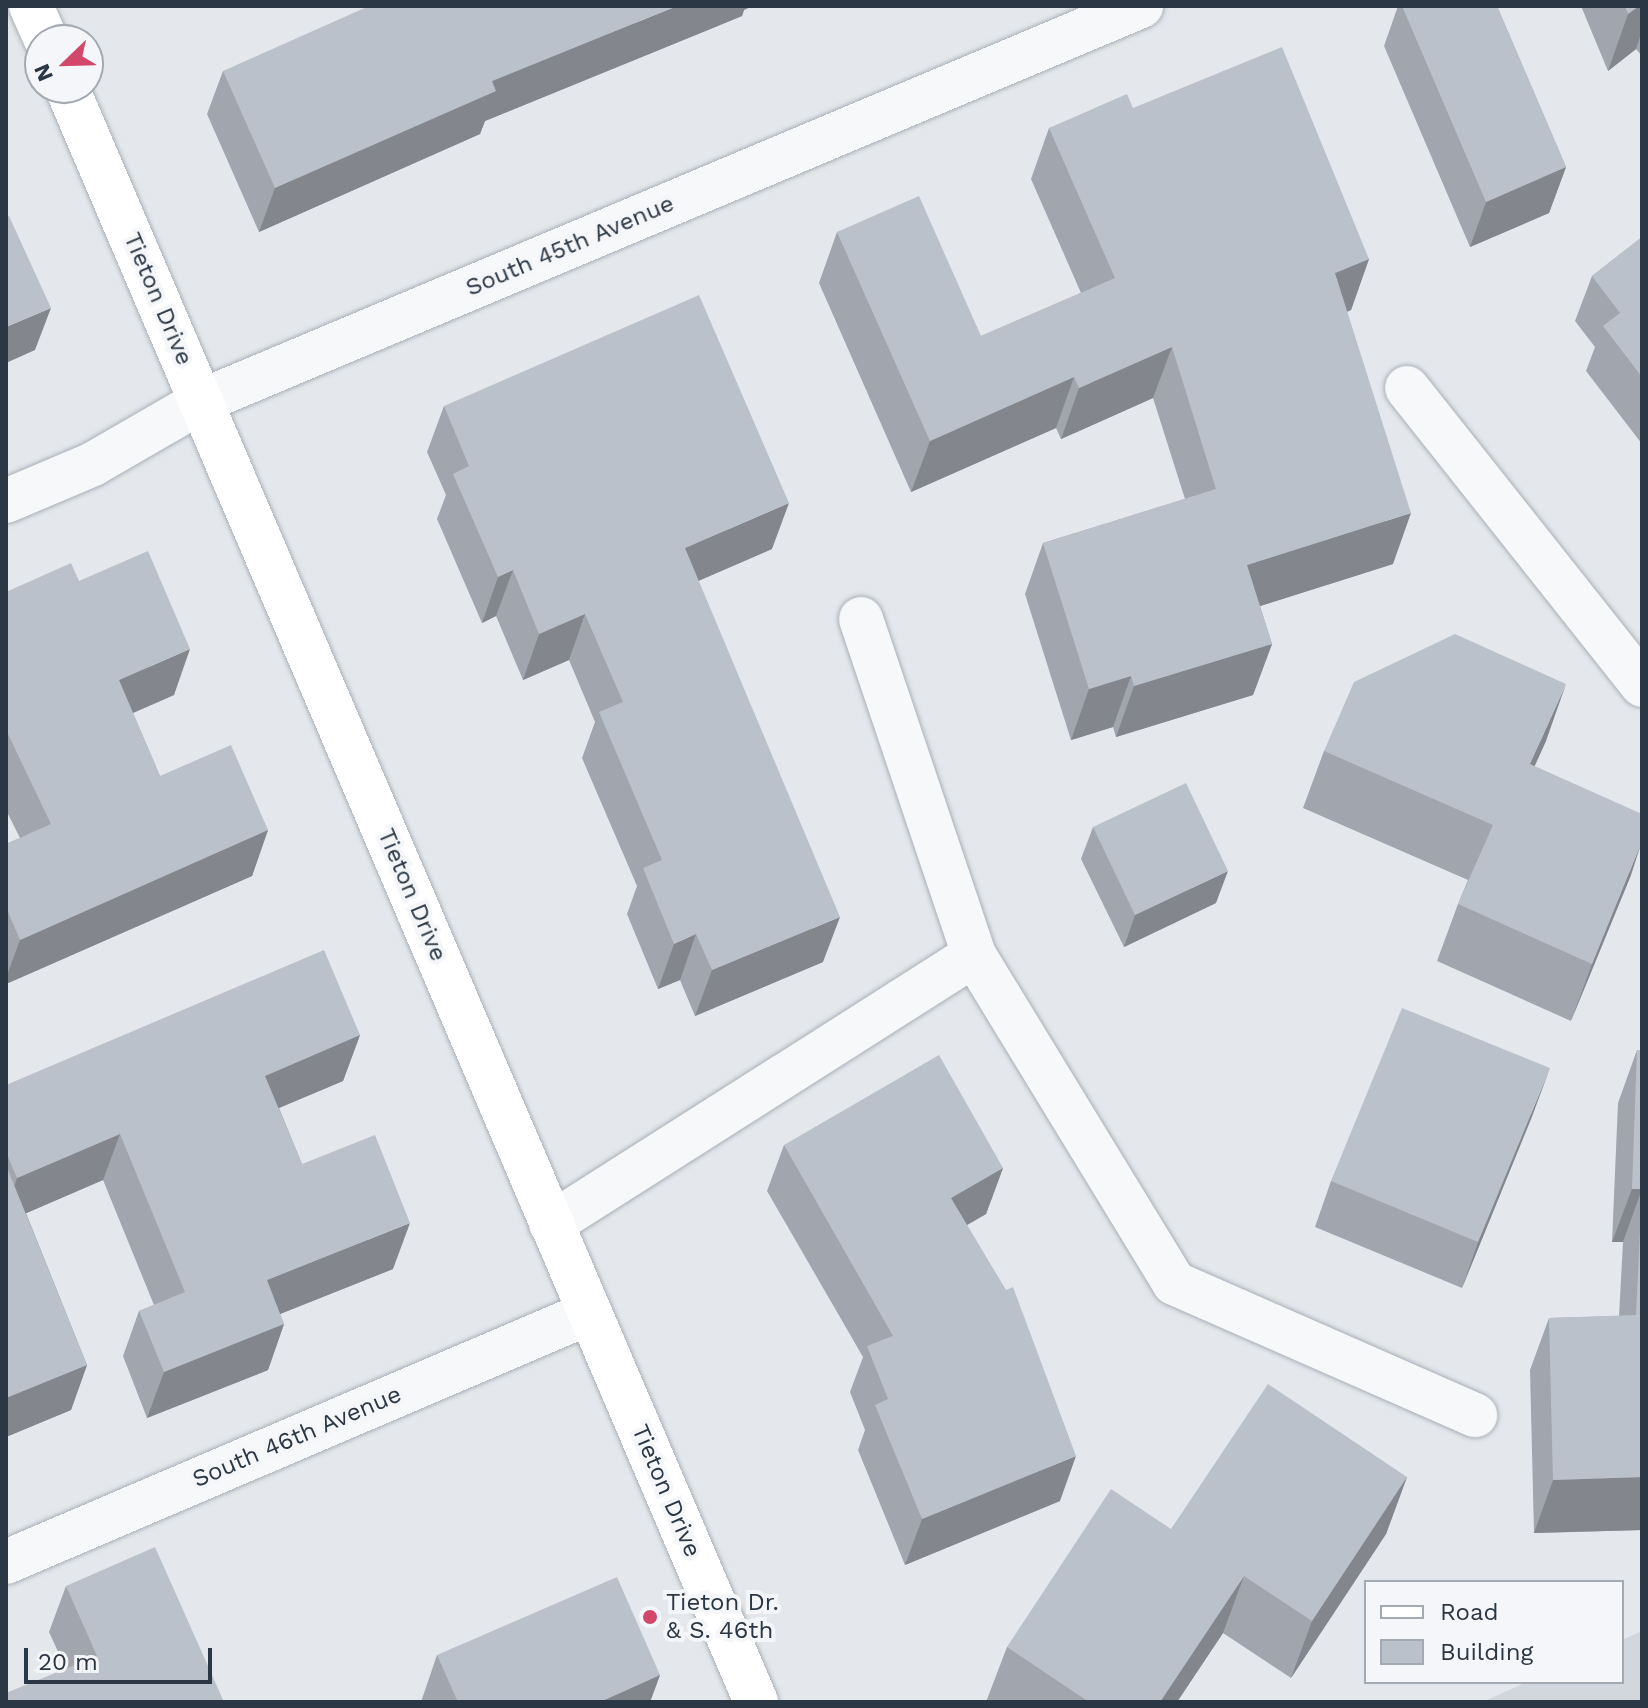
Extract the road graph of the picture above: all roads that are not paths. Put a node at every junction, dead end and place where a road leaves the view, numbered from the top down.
1 (1141, 6) edge
2 (74, 104) edge
3 (1407, 388) dead end
4 (202, 401) junction
5 (6, 501) edge
6 (861, 619) dead end
7 (1642, 685) edge
8 (974, 955) junction
9 (551, 1224) junction
10 (589, 1313) junction
11 (1475, 1415) dead end
12 (6, 1562) edge
13 (756, 1702) edge

1 - 4 street, South 45th Avenue
2 - 4 main road, Tieton Drive
3 - 7 street
4 - 5 street, South 45th Avenue
4 - 9 main road, Tieton Drive
6 - 8 street
8 - 9 street
8 - 11 street
9 - 10 main road, Tieton Drive
10 - 12 street, South 46th Avenue
10 - 13 main road, Tieton Drive

